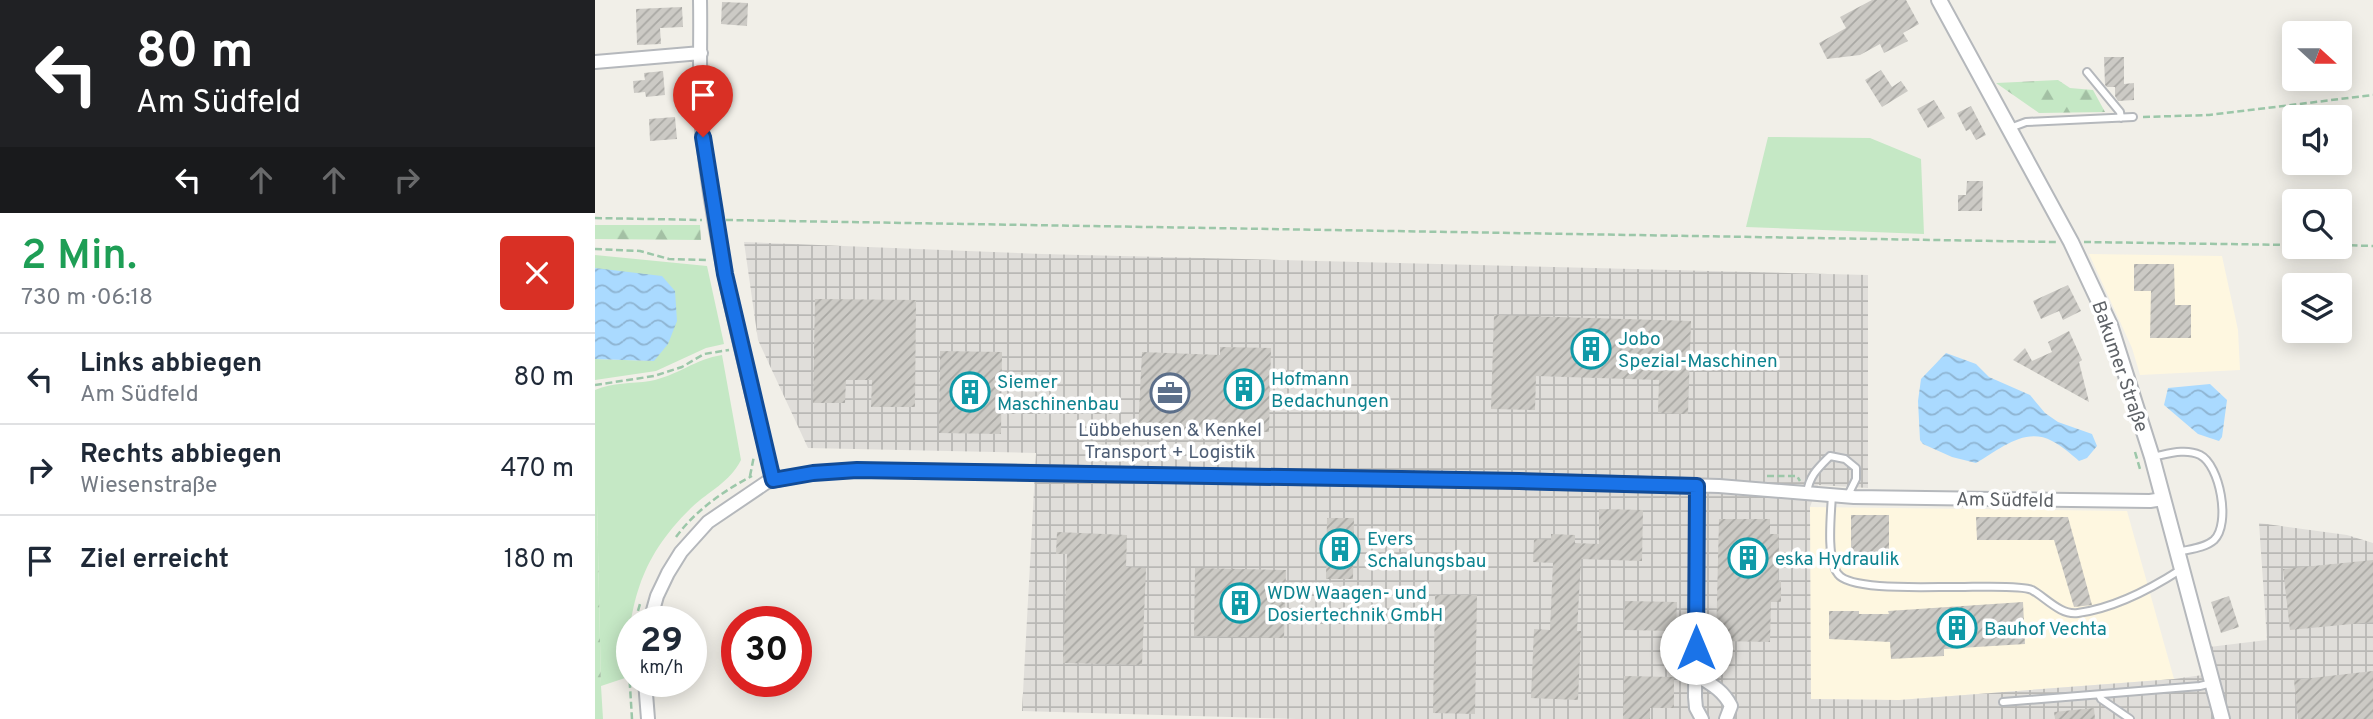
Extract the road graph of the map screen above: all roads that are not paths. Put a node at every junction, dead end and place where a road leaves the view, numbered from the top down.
1 (700, 0) edge
2 (1939, 0) edge
3 (701, 53) junction
4 (595, 62) edge
5 (2087, 72) dead end
6 (2133, 117) road end
7 (2121, 118) junction
8 (2009, 128) junction
9 (2152, 457) junction
10 (773, 480) junction
11 (1697, 486) junction
12 (1807, 493) junction
13 (1832, 495) junction
14 (1847, 497) junction
15 (2162, 499) junction
16 (2176, 553) junction
17 (2181, 570) junction
18 (654, 606) edge
19 (1696, 675) junction
20 (2212, 683) junction
21 (2099, 695) junction
22 (646, 697) edge
23 (2003, 702) dead end
24 (648, 719) edge
25 (1702, 719) edge
26 (1726, 719) edge
27 (2130, 719) edge
28 (2222, 719) edge

1 - 3 street
2 - 8 street, Bakumer Straße
3 - 4 street
3 - 10 street
5 - 7 lane
6 - 7 lane
7 - 8 lane
8 - 9 street, Bakumer Straße
9 - 15 street, Bakumer Straße
9 - 16 lane
10 - 11 street, Am Südfeld
10 - 18 street, Am Südfeld
11 - 12 street, Am Südfeld
11 - 19 street
12 - 13 street, Am Südfeld
12 - 14 lane
13 - 14 street, Am Südfeld
13 - 17 lane
14 - 15 street, Am Südfeld
15 - 16 street, Bakumer Straße
16 - 17 street, Bakumer Straße
17 - 20 street, Bakumer Straße
19 - 25 street
19 - 26 street
20 - 21 lane
20 - 28 street, Bakumer Straße
21 - 23 lane
21 - 27 lane
22 - 24 street

